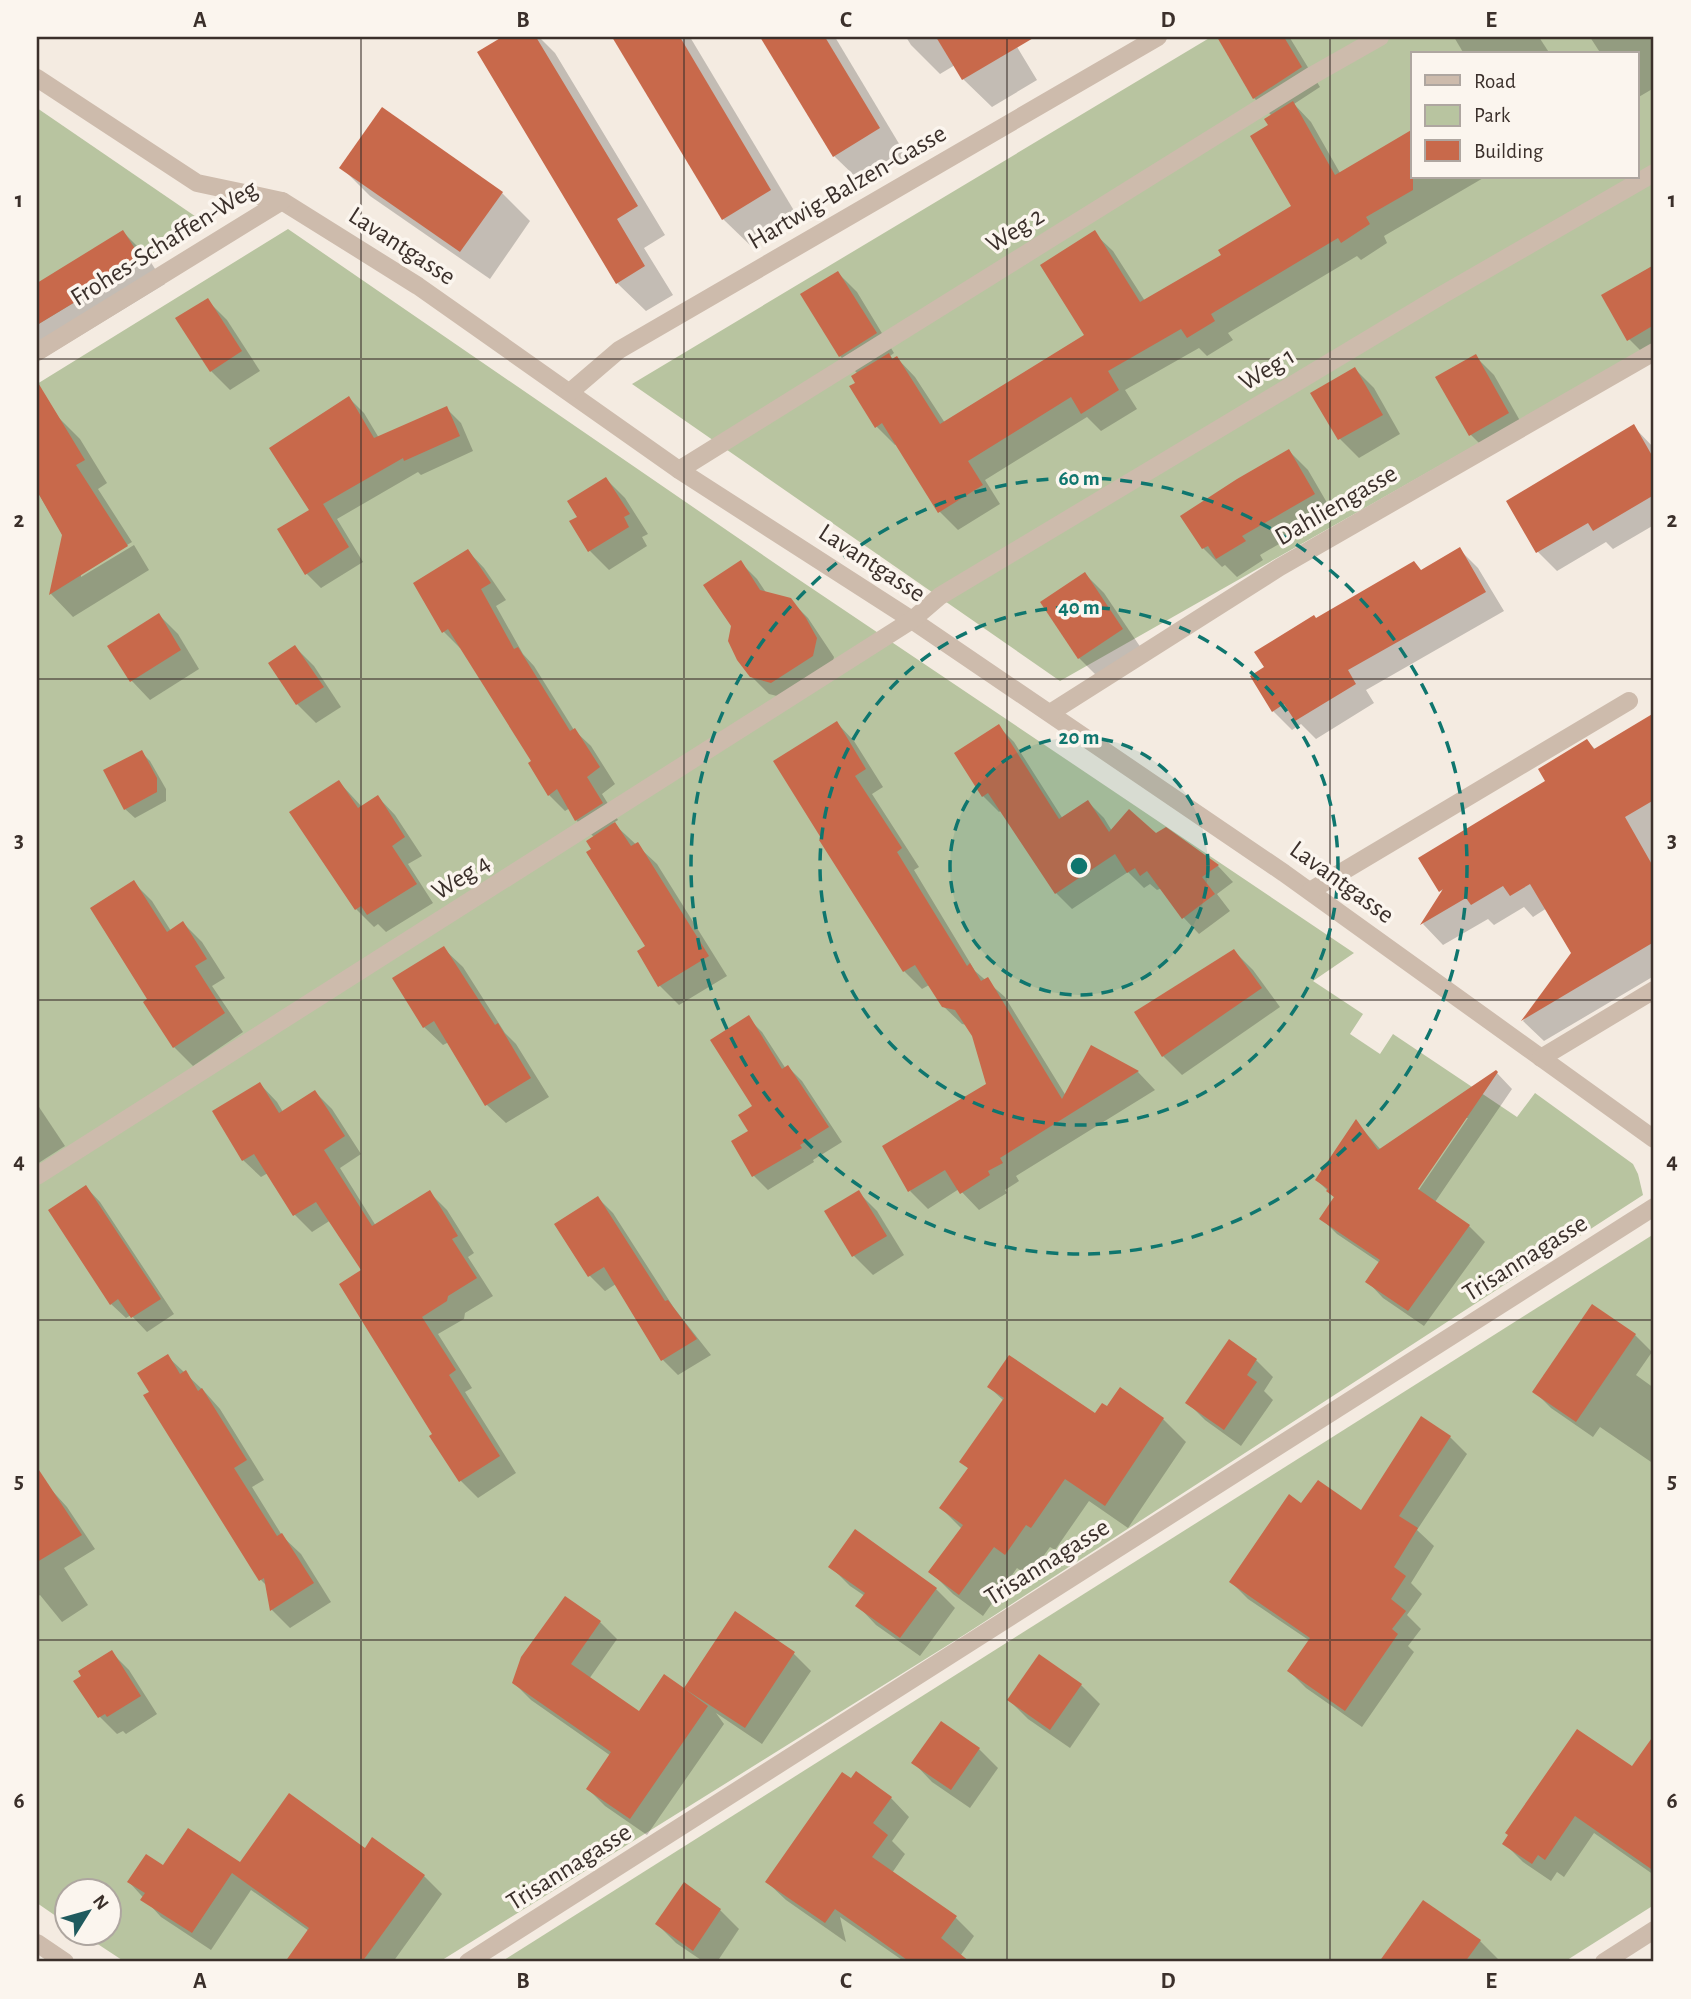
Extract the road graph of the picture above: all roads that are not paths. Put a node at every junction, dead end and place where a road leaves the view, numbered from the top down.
1 (1158, 37) edge
2 (1380, 37) edge
3 (37, 78) edge
4 (1654, 173) edge
5 (282, 201) junction
6 (37, 352) edge
7 (1654, 352) edge
8 (570, 392) junction
9 (679, 470) junction
10 (912, 621) junction
11 (1629, 701) dead end
12 (1050, 713) junction
13 (1310, 891) junction
14 (1654, 990) edge
15 (1541, 1058) junction
16 (1654, 1139) edge
17 (37, 1176) edge
18 (1654, 1207) edge
19 (1654, 1930) edge
20 (37, 1943) edge
21 (65, 1962) edge
22 (468, 1962) edge
23 (1604, 1962) edge

1 - 8 street, Hartwig-Balzen-Gasse
2 - 9 street, Weg 2
3 - 5 street, Lavantgasse
4 - 10 street, Weg 1
5 - 6 street, Frohes-Schaffen-Weg
5 - 8 street, Lavantgasse
7 - 12 street, Dahliengasse
8 - 9 street, Lavantgasse
9 - 10 street, Lavantgasse
10 - 12 street, Lavantgasse
10 - 17 street, Weg 4
11 - 13 street
12 - 13 street, Lavantgasse
13 - 15 street, Lavantgasse
14 - 15 street
15 - 16 street, Lavantgasse
18 - 22 street, Trisannagasse
19 - 23 street
20 - 21 street

